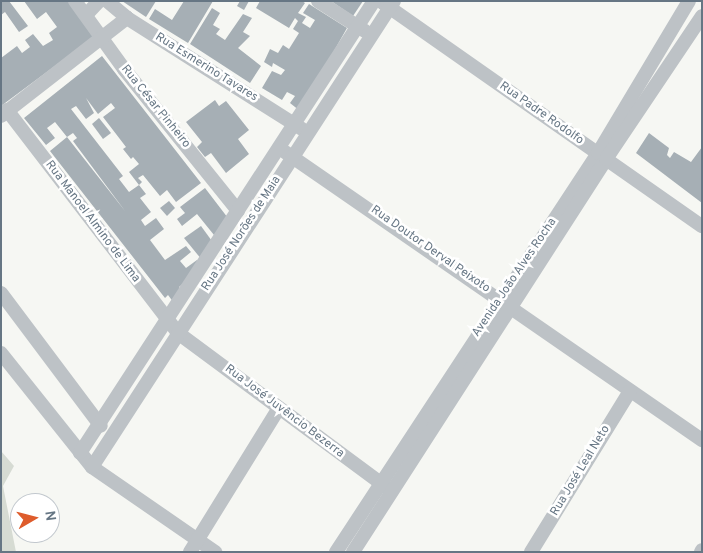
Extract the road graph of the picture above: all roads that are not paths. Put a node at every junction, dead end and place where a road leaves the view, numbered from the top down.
1 (75, 1) edge
2 (99, 1) edge
3 (106, 1) edge
4 (318, 1) edge
5 (374, 1) edge
6 (388, 3) edge
7 (683, 4) edge
8 (86, 15) junction
9 (127, 18) junction
10 (701, 18) edge
11 (359, 27) junction
12 (372, 36) junction
13 (101, 38) junction
14 (643, 76) junction
15 (655, 86) junction
16 (4, 113) edge
17 (295, 125) junction
18 (308, 133) junction
19 (286, 152) junction
20 (602, 156) junction
21 (238, 211) junction
22 (702, 226) edge
23 (1, 293) edge
24 (507, 303) junction
25 (167, 321) junction
26 (178, 333) junction
27 (1, 353) edge
28 (630, 391) junction
29 (280, 408) junction
30 (98, 420) junction
31 (108, 440) junction
32 (702, 440) edge
33 (80, 453) junction
34 (92, 467) junction
35 (385, 487) junction
36 (199, 539) junction
37 (190, 552) edge
38 (216, 552) edge
39 (336, 552) edge
40 (353, 552) edge
41 (532, 552) edge

1 - 8 street, Rua César Pinheiro
2 - 8 street
3 - 9 street, Rua Esmerino Tavares
4 - 11 street
5 - 11 street, Rua José Norões de Maia
6 - 12 street, Rua José Norões de Maia
6 - 20 street, Rua Padre Rodolfo
7 - 10 street
7 - 14 street, Avenida João Alves Rocha
8 - 13 street, Rua César Pinheiro
9 - 13 street
9 - 17 street, Rua Esmerino Tavares
10 - 15 street, Avenida João Alves Rocha
11 - 12 street
11 - 17 street, Rua José Norões de Maia
12 - 18 street, Rua José Norões de Maia
13 - 16 street
13 - 21 street, Rua César Pinheiro
14 - 15 street
14 - 20 street, Avenida João Alves Rocha
15 - 20 street, Avenida João Alves Rocha
16 - 25 street, Rua Manoel Almino de Lima
17 - 18 street, Rua Esmerino Tavares
17 - 19 street, Rua José Norões de Maia
18 - 19 street, Rua José Norões de Maia
19 - 21 street, Rua José Norões de Maia
19 - 24 street, Rua Doutor Derval Peixoto
19 - 26 street, Rua José Norões de Maia
20 - 22 street, Rua Padre Rodolfo
20 - 24 street, Avenida João Alves Rocha
21 - 25 street, Rua José Norões de Maia
23 - 30 street
24 - 28 street, Rua Doutor Derval Peixoto
24 - 35 street, Avenida João Alves Rocha
25 - 26 street, Rua Manoel Almino de Lima
25 - 30 street, Rua José Norões de Maia
26 - 29 street, Rua José Juvêncio Bezerra
26 - 31 street, Rua José Norões de Maia
27 - 33 street
28 - 32 street, Rua Doutor Derval Peixoto
28 - 41 street, Rua José Leal Neto
29 - 35 street, Rua José Juvêncio Bezerra
29 - 36 street
30 - 31 street
30 - 33 street, Rua José Norões de Maia
31 - 34 street, Rua José Norões de Maia
33 - 34 street
34 - 36 street
35 - 39 street, Avenida João Alves Rocha
35 - 40 street, Avenida João Alves Rocha
36 - 37 street
36 - 38 street

